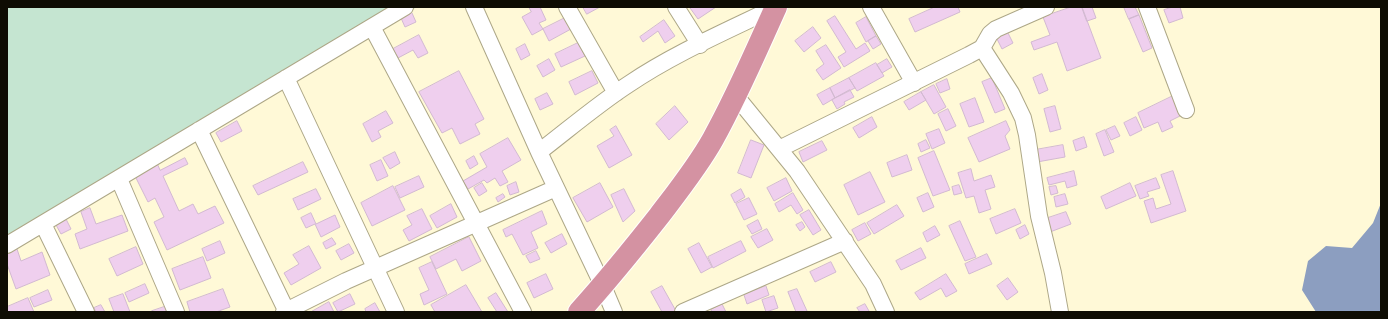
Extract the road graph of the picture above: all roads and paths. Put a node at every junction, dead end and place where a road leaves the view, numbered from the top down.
1 (405, 7) edge
2 (474, 7) edge
3 (567, 7) edge
4 (676, 7) edge
5 (871, 7) edge
6 (1046, 7) edge
7 (1147, 7) edge
8 (767, 9) edge
9 (372, 27) junction
10 (700, 45) junction
11 (982, 48) junction
12 (286, 78) junction
13 (914, 83) junction
14 (616, 93) junction
15 (736, 95) junction
16 (1186, 110) dead end
17 (199, 130) junction
18 (779, 149) junction
19 (539, 152) junction
20 (119, 179) junction
21 (556, 188) junction
22 (43, 224) junction
23 (476, 224) junction
24 (845, 241) junction
25 (7, 245) edge
26 (374, 269) junction
27 (603, 286) junction
28 (86, 312) edge
29 (176, 312) edge
30 (286, 312) edge
31 (396, 312) edge
32 (523, 312) edge
33 (579, 312) edge
34 (614, 312) edge
35 (683, 312) edge
36 (886, 312) edge
37 (1060, 312) edge

1 - 9 street
2 - 19 street
3 - 14 street
4 - 10 street
5 - 13 street
6 - 11 street
7 - 16 street
8 - 10 street
8 - 15 highway
9 - 12 street
9 - 23 street
10 - 14 street
11 - 13 street
11 - 37 street
12 - 17 street
12 - 26 street
13 - 18 street
14 - 19 street
15 - 18 street
15 - 27 highway
17 - 20 street
17 - 30 street
18 - 24 street
19 - 21 street
20 - 22 street
20 - 29 street
21 - 23 street
21 - 27 street
22 - 25 street
22 - 28 street
23 - 26 street
23 - 32 street
24 - 35 street
24 - 36 street
26 - 30 street
26 - 31 street
27 - 33 highway
27 - 34 street

